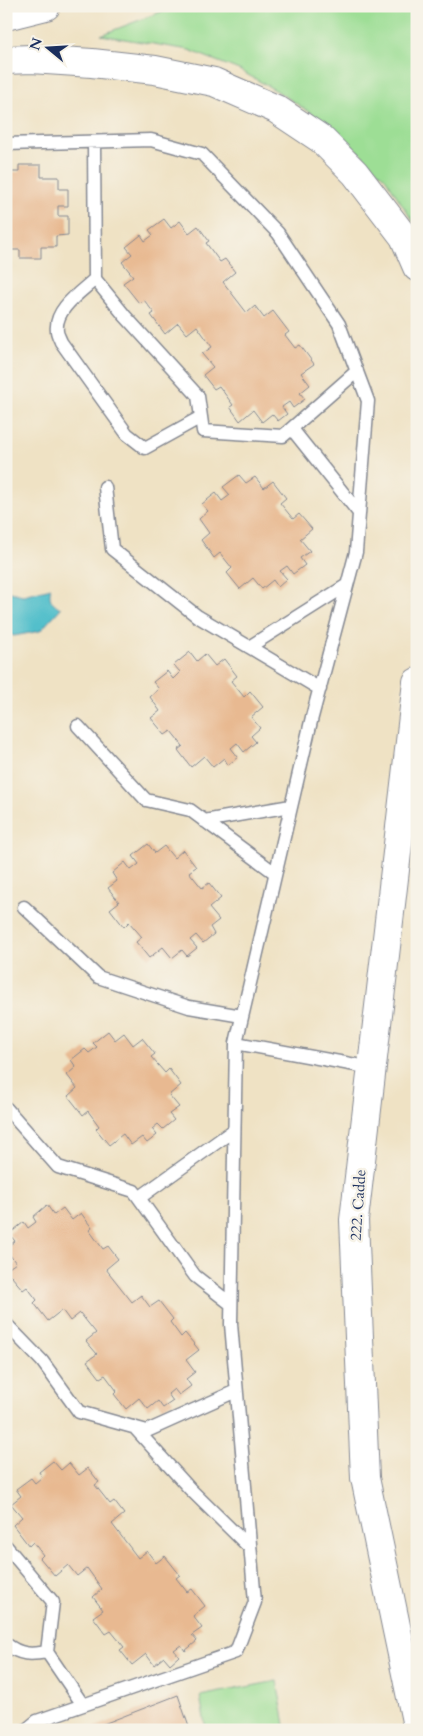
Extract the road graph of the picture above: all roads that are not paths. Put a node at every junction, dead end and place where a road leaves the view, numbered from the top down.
1 (46, 6) edge
2 (6, 16) edge
3 (6, 60) edge
4 (94, 142) junction
5 (6, 144) edge
6 (417, 267) edge
7 (95, 279) junction
8 (357, 371) junction
9 (201, 417) junction
10 (292, 429) junction
11 (105, 487) dead end
12 (359, 512) junction
13 (347, 585) junction
14 (249, 647) junction
15 (417, 682) edge
16 (320, 689) junction
17 (78, 726) dead end
18 (291, 806) junction
19 (204, 821) junction
20 (276, 873) junction
21 (24, 907) dead end
22 (242, 1016) junction
23 (236, 1043) junction
24 (372, 1068) junction
25 (6, 1108) edge
26 (234, 1130) junction
27 (139, 1198) junction
28 (231, 1304) junction
29 (6, 1324) edge
30 (236, 1391) junction
31 (134, 1427) junction
32 (6, 1546) edge
33 (250, 1548) junction
34 (6, 1644) edge
35 (47, 1652) junction
36 (83, 1705) junction
37 (417, 1726) edge
38 (26, 1730) edge

1 - 2 main road
3 - 6 main road
4 - 5 lane
4 - 7 lane
4 - 8 lane
7 - 9 lane
7 - 9 lane
8 - 10 lane
8 - 12 lane
9 - 10 lane
10 - 12 lane
11 - 14 lane
12 - 13 lane
13 - 14 lane
13 - 16 lane
14 - 16 lane
15 - 24 main road, 222. Cadde
16 - 18 lane
17 - 19 lane
18 - 19 lane
18 - 20 lane
19 - 20 lane
20 - 22 lane
21 - 22 lane
22 - 23 lane
23 - 24 lane
23 - 26 lane
24 - 37 main road, 222. Cadde
25 - 27 lane
26 - 27 lane
26 - 28 lane
27 - 28 lane
28 - 30 lane
29 - 31 lane
30 - 31 lane
30 - 33 lane
31 - 33 lane
32 - 35 lane
33 - 36 lane
34 - 35 lane
35 - 36 lane
36 - 38 lane

